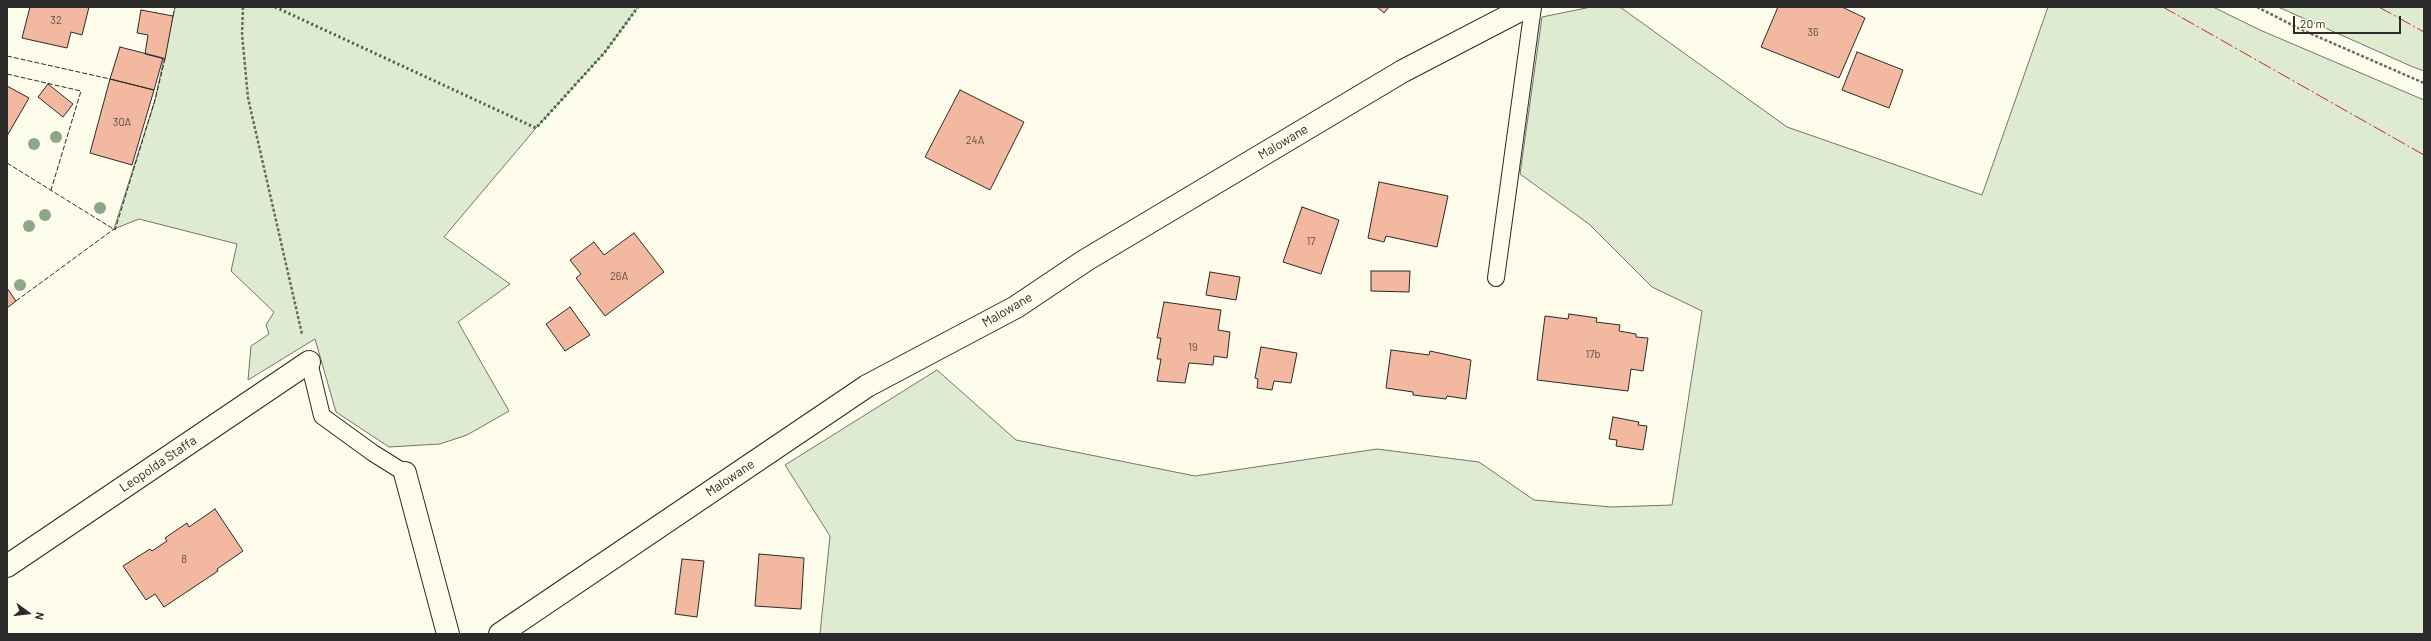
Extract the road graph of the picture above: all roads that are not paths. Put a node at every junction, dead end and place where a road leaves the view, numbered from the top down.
1 (1526, 7) edge
2 (1533, 7) edge
3 (1496, 278) dead end
4 (309, 362) joint
5 (405, 473) joint
6 (7, 566) edge
7 (448, 634) edge
8 (500, 634) edge

1 - 8 street, Malowane
2 - 3 lane
4 - 5 lane
4 - 6 street, Leopolda Staffa
5 - 7 street

